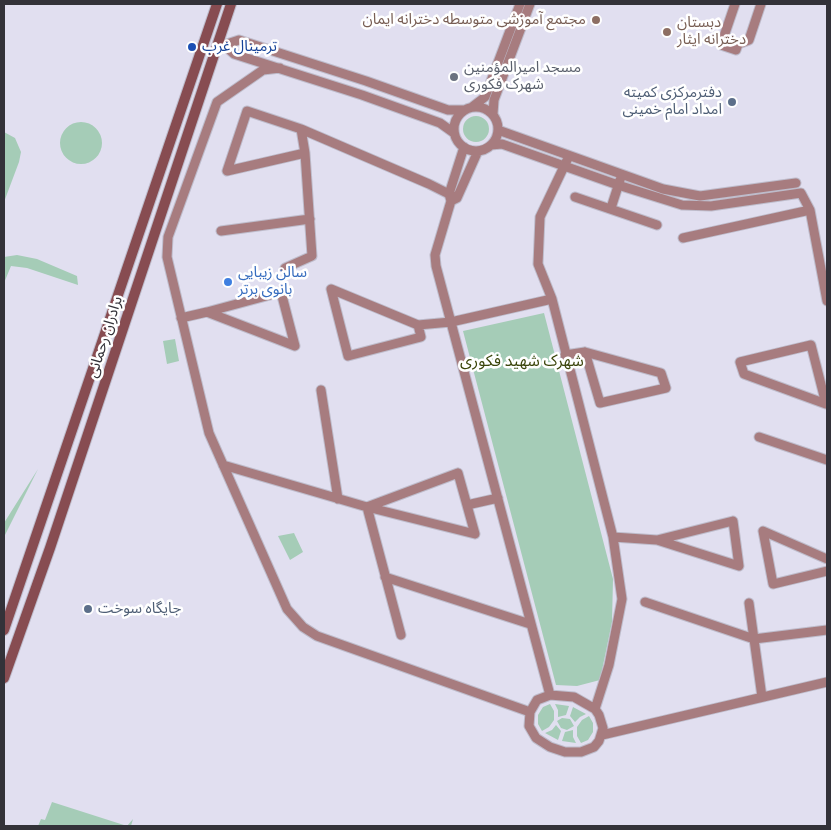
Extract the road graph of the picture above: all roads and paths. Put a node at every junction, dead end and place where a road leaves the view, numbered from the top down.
1 (217, 4) edge
2 (232, 4) edge
3 (520, 4) edge
4 (530, 4) edge
5 (735, 4) edge
6 (762, 4) edge
7 (221, 44) junction
8 (259, 46) junction
9 (254, 61) junction
10 (280, 68) junction
11 (366, 81) junction
12 (362, 96) junction
13 (468, 108) junction
14 (493, 114) junction
15 (301, 130) junction
16 (498, 130) junction
17 (454, 133) junction
18 (491, 145) junction
19 (464, 148) junction
20 (478, 151) junction
21 (305, 153) junction
22 (569, 156) junction
23 (564, 167) junction
24 (623, 174) junction
25 (796, 183) dead end
26 (618, 185) junction
27 (575, 197) dead end
28 (452, 198) junction
29 (611, 208) junction
30 (810, 210) junction
31 (310, 219) junction
32 (657, 225) dead end
33 (221, 231) dead end
34 (683, 238) dead end
35 (285, 268) dead end
36 (552, 299) junction
37 (827, 301) edge
38 (206, 312) junction
39 (181, 318) junction
40 (451, 322) junction
41 (418, 325) junction
42 (585, 352) junction
43 (565, 355) junction
44 (823, 375) edge
45 (321, 390) dead end
46 (759, 436) dead end
47 (827, 460) edge
48 (222, 464) junction
49 (498, 498) junction
50 (338, 499) junction
51 (467, 505) junction
52 (367, 508) junction
53 (613, 536) junction
54 (657, 540) junction
55 (827, 558) edge
56 (827, 571) edge
57 (385, 577) junction
58 (645, 602) dead end
59 (749, 603) dead end
60 (530, 624) junction
61 (4, 630) edge
62 (827, 630) edge
63 (401, 635) dead end
64 (754, 639) junction
65 (4, 678) edge
66 (827, 682) edge
67 (550, 695) junction
68 (762, 697) junction
69 (595, 709) junction
70 (530, 712) junction
71 (602, 735) junction

1 - 61 main road, برادران رحمانی
2 - 7 main road, برادران رحمانی
3 - 13 street
4 - 14 street
5 - 6 street
7 - 8 street
7 - 9 street
7 - 65 main road, برادران رحمانی
8 - 9 street
8 - 11 street
9 - 10 street
10 - 12 street
10 - 39 street
11 - 12 street
11 - 13 street
12 - 17 street
13 - 14 street
13 - 17 street
14 - 16 street
15 - 21 street
15 - 21 street
15 - 28 street
16 - 18 street
16 - 22 street
17 - 19 street
18 - 20 street
18 - 23 street
19 - 20 street
19 - 28 street
20 - 28 street
21 - 31 street
22 - 23 street
22 - 24 street
23 - 26 street
23 - 36 street
24 - 25 street
24 - 26 street
26 - 29 street
26 - 30 street
27 - 29 street
28 - 40 street
29 - 32 street
30 - 34 street
30 - 37 street
31 - 33 street
31 - 35 street
36 - 40 street
36 - 43 street
38 - 38 street
38 - 39 street
39 - 48 street
40 - 41 street
40 - 49 street
41 - 41 street
42 - 42 street
42 - 43 street
43 - 53 street
44 - 44 street
45 - 50 street
46 - 47 street
48 - 50 street
48 - 70 street
49 - 51 street
49 - 60 street
50 - 52 street
51 - 52 street
51 - 52 street
52 - 57 street
53 - 54 street
53 - 69 street
54 - 54 street
55 - 56 street
57 - 60 street
57 - 63 street
58 - 64 street
59 - 64 street
60 - 67 street
62 - 64 street
64 - 68 street
66 - 68 street
67 - 69 street
67 - 70 street
68 - 71 street
69 - 71 street
70 - 71 street

